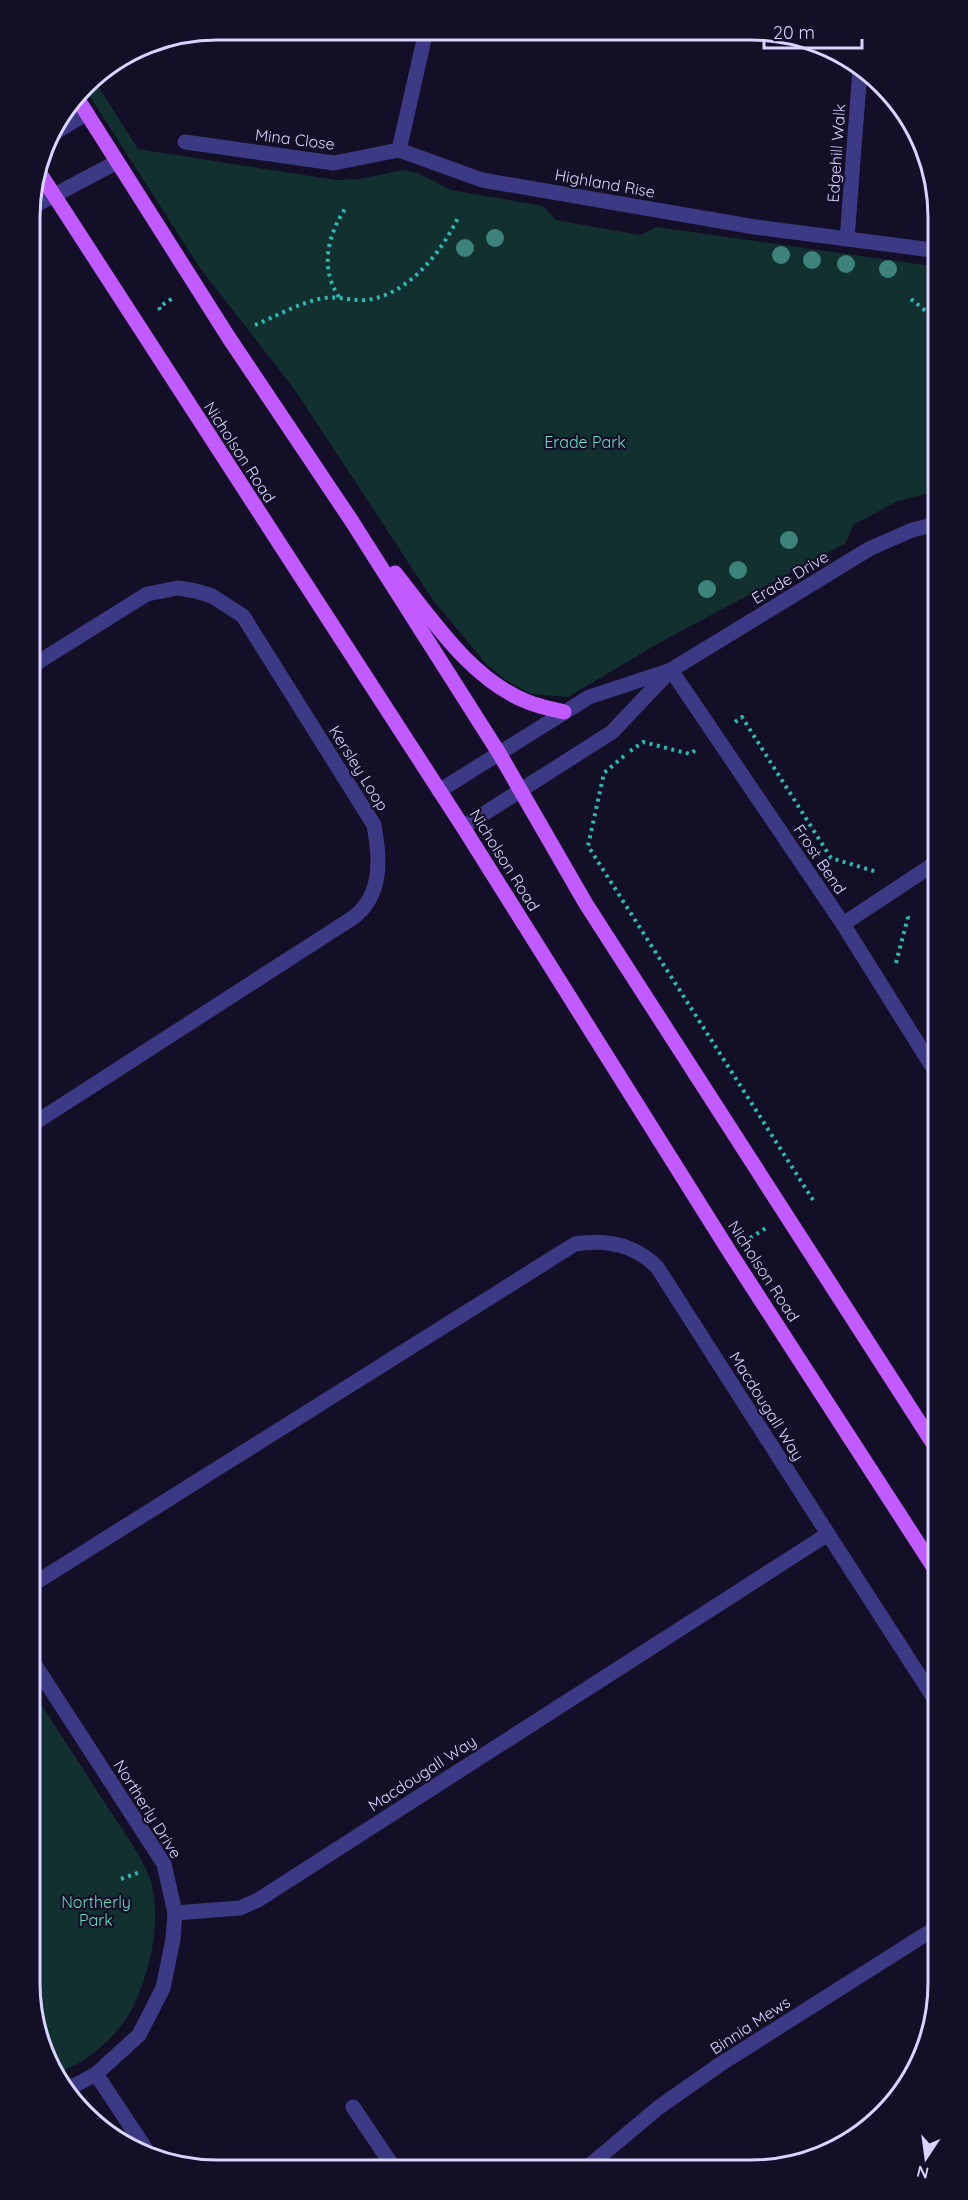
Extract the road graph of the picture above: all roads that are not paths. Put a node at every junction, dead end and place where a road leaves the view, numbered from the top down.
1 (424, 41) edge
2 (859, 79) edge
3 (82, 105) edge
4 (87, 113) junction
5 (66, 125) edge
6 (185, 142) dead end
7 (399, 150) junction
8 (117, 162) junction
9 (45, 181) edge
10 (54, 196) junction
11 (41, 202) edge
12 (847, 239) junction
13 (928, 249) edge
14 (351, 520) junction
15 (928, 526) edge
16 (41, 661) edge
17 (670, 670) junction
18 (564, 712) junction
19 (499, 753) junction
20 (520, 789) junction
21 (439, 791) junction
22 (463, 827) junction
23 (928, 868) edge
24 (843, 924) junction
25 (928, 1061) edge
26 (40, 1119) edge
27 (927, 1435) edge
28 (828, 1534) junction
29 (927, 1557) edge
30 (40, 1580) edge
31 (40, 1673) edge
32 (927, 1688) edge
33 (175, 1913) junction
34 (927, 1933) edge
35 (96, 2073) junction
36 (74, 2086) edge
37 (353, 2107) dead end
38 (141, 2142) edge
39 (389, 2160) edge
40 (595, 2160) edge

1 - 7 street
2 - 12 street, Edgehill Walk
3 - 4 main road
4 - 5 street
4 - 8 main road
6 - 7 street, Mina Close
7 - 12 street, Highland Rise
8 - 10 street
8 - 14 main road
9 - 10 main road, Nicholson Road
10 - 11 street
10 - 21 main road, Nicholson Road
12 - 13 street, Highland Rise
14 - 18 main road
14 - 19 main road
15 - 17 street, Erade Drive
16 - 26 street, Kersley Loop
17 - 18 street, Erade Drive
17 - 20 street, Erade Drive
17 - 24 street, Frost Bend
18 - 19 street, Erade Drive
19 - 20 main road
19 - 21 street, Erade Drive
20 - 22 street, Erade Drive
20 - 27 main road
21 - 22 main road, Nicholson Road
22 - 29 main road, Nicholson Road
23 - 24 street
24 - 25 street, Frost Bend
28 - 30 street, Macdougall Way
28 - 32 street
28 - 33 street, Macdougall Way
31 - 33 street, Northerly Drive
33 - 35 street, Northerly Drive
34 - 40 street, Binnia Mews
35 - 36 street, Northerly Drive
35 - 38 street
37 - 39 street

